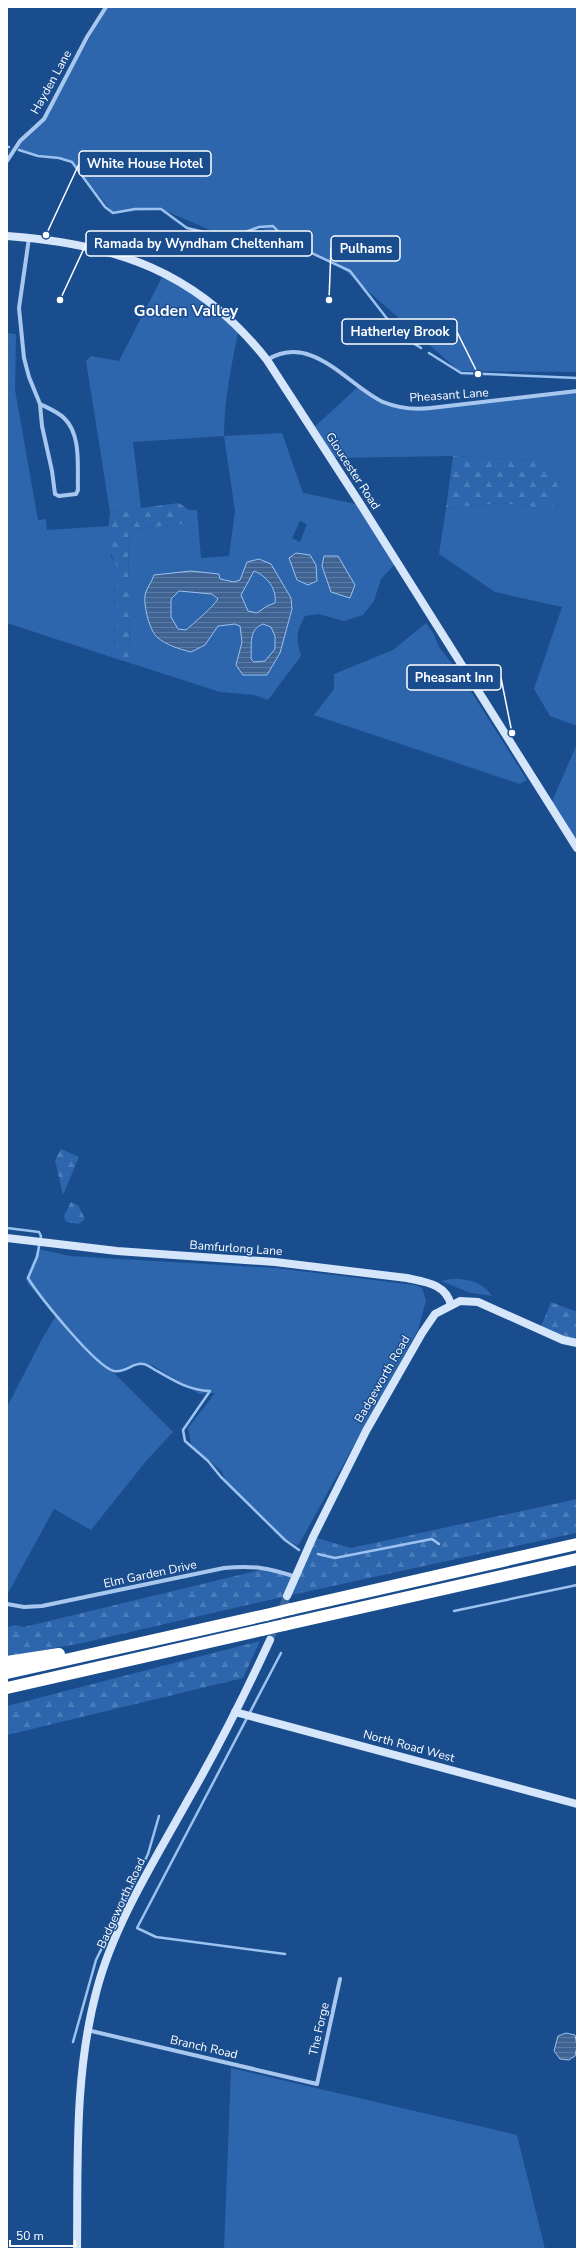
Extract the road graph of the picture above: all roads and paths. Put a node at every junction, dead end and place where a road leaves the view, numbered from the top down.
1 (106, 7) edge
2 (7, 161) edge
3 (7, 236) edge
4 (29, 238) junction
5 (267, 360) junction
6 (577, 391) edge
7 (40, 404) junction
8 (577, 848) edge
9 (7, 1238) edge
10 (451, 1305) junction
11 (577, 1343) edge
12 (577, 1544) edge
13 (577, 1559) edge
14 (296, 1577) junction
15 (287, 1596) tunnel mouth
16 (7, 1604) edge
17 (177, 1636) junction
18 (270, 1640) tunnel mouth
19 (7, 1662) edge
20 (7, 1673) edge
21 (7, 1689) edge
22 (235, 1712) junction
23 (577, 1804) edge
24 (340, 1980) dead end
25 (87, 2030) junction
26 (317, 2084) joint
27 (77, 2249) edge

1 - 2 street, Hayden Lane
3 - 4 street, Gloucester Road
4 - 5 street, Gloucester Road
4 - 7 street
5 - 6 street, Pheasant Lane
5 - 8 street, Gloucester Road
7 - 7 street
9 - 10 street, Bamfurlong Lane
10 - 11 street, Badgeworth Road
10 - 14 street, Badgeworth Road
12 - 17 highway, bridge
13 - 21 highway, bridge
14 - 15 street, Badgeworth Road
14 - 16 street, Elm Garden Drive
17 - 19 highway
17 - 20 highway
18 - 22 street, Badgeworth Road
22 - 23 street, North Road West
22 - 25 street, Badgeworth Road
24 - 26 street, The Forge
25 - 26 street, Branch Road
25 - 27 street, Badgeworth Road

